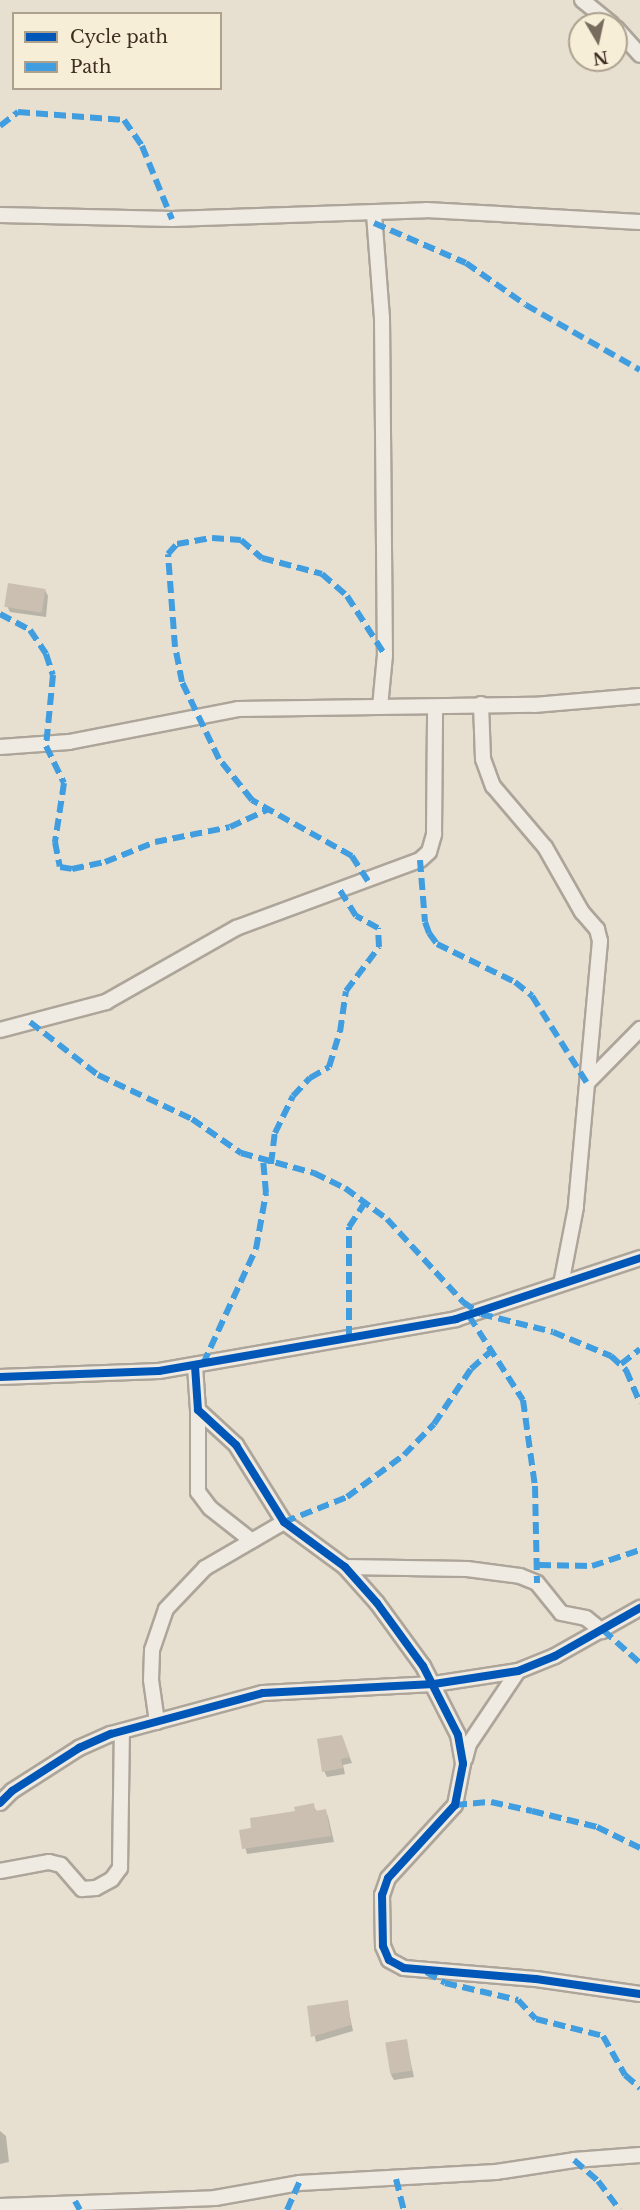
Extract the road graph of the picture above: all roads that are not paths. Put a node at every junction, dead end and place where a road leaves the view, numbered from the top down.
1 (582, 0) edge
2 (597, 12) edge
3 (628, 42) edge
4 (640, 55) edge
5 (374, 214) junction
6 (0, 215) edge
7 (640, 222) edge
8 (640, 696) edge
9 (481, 704) junction
10 (380, 707) junction
11 (435, 708) junction
12 (0, 747) edge
13 (640, 1029) edge
14 (0, 1030) edge
15 (587, 1083) junction
16 (640, 1258) edge
17 (561, 1284) junction
18 (195, 1366) junction
19 (0, 1377) edge
20 (198, 1410) junction
21 (284, 1522) junction
22 (252, 1541) junction
23 (345, 1567) junction
24 (640, 1608) edge
25 (602, 1631) junction
26 (518, 1671) junction
27 (434, 1684) junction
28 (157, 1722) junction
29 (122, 1732) junction
30 (463, 1764) junction
31 (0, 1803) edge
32 (0, 1871) edge
33 (640, 1994) edge
34 (640, 2156) edge
35 (0, 2206) edge

1 - 2 street
3 - 4 street
5 - 6 street
5 - 7 street
5 - 10 street
8 - 9 street
9 - 11 street
9 - 15 street
10 - 11 street
10 - 12 street
11 - 14 street
13 - 15 street
15 - 17 street
16 - 17 street
17 - 18 street
18 - 19 street
18 - 20 street
20 - 21 street
20 - 22 street
21 - 22 street
21 - 23 street
22 - 28 street
23 - 25 street
23 - 27 street
24 - 25 street
25 - 26 street
26 - 27 street
26 - 30 street
27 - 28 street
27 - 30 street
28 - 29 street
29 - 31 street
29 - 32 street
30 - 33 street
34 - 35 street

